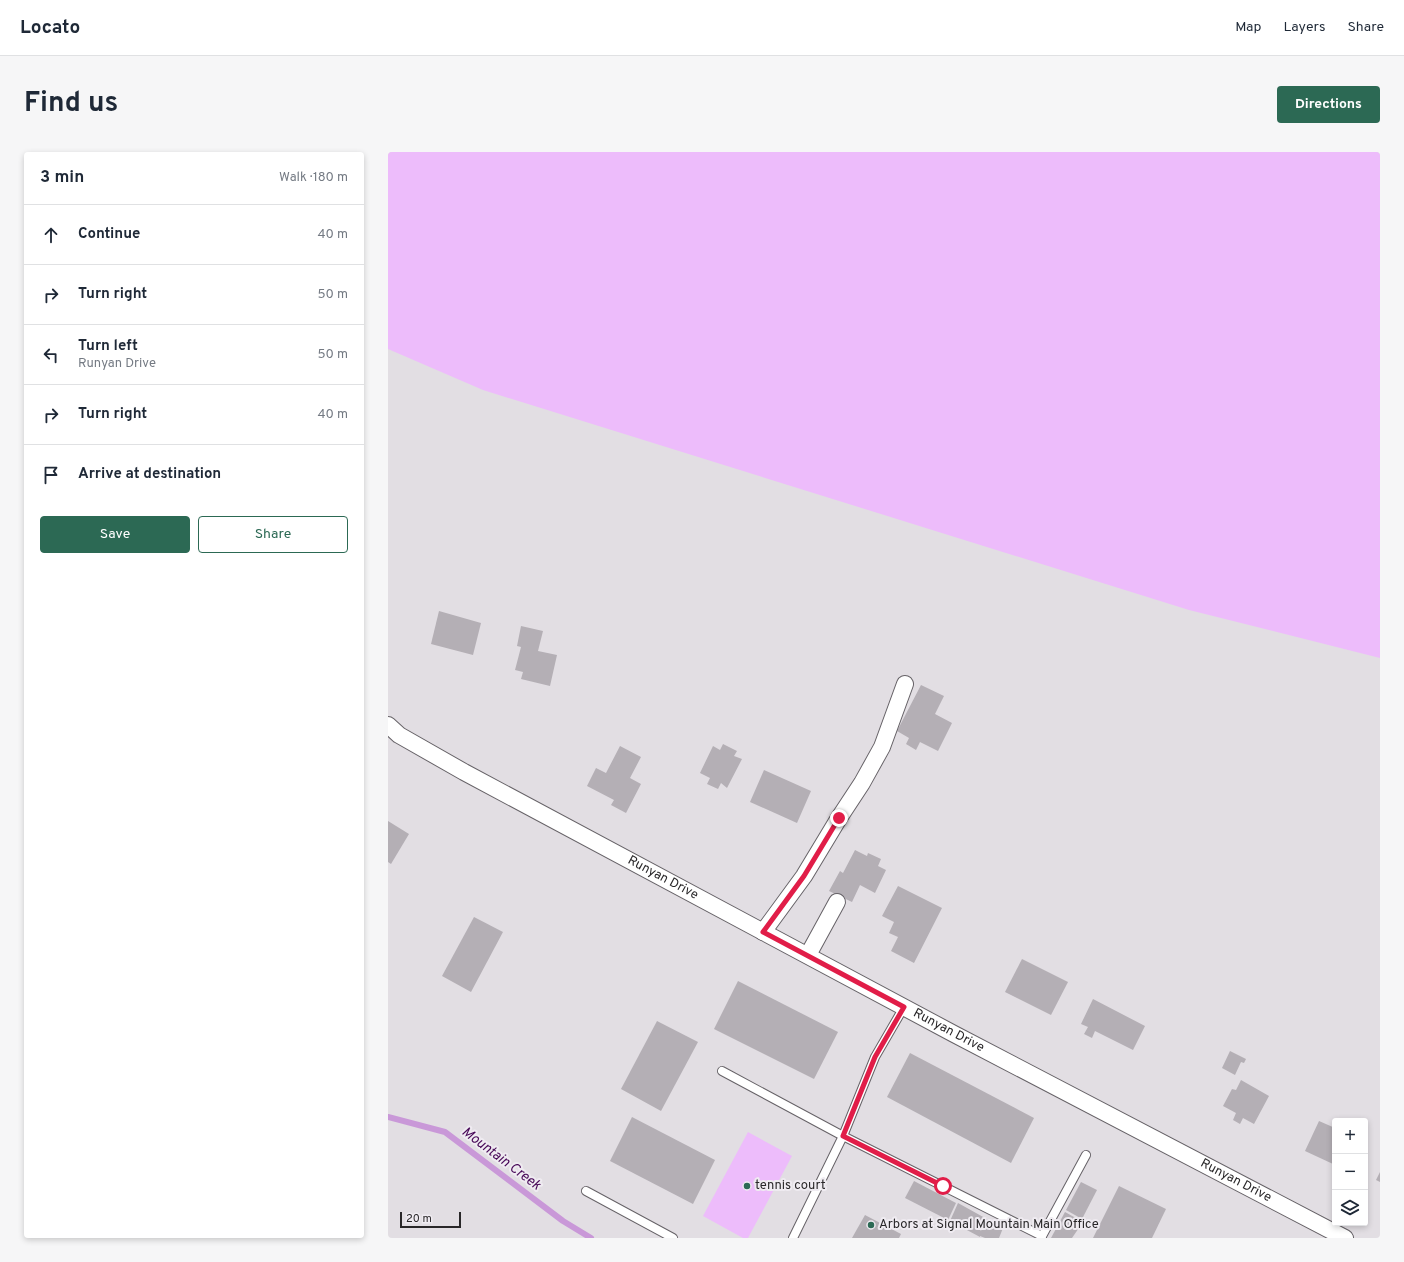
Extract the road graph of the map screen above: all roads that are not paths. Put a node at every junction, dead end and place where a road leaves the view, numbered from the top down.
1 (905, 684) dead end
2 (388, 725) edge
3 (837, 902) dead end
4 (763, 932) junction
5 (808, 956) junction
6 (904, 1007) junction
7 (722, 1071) dead end
8 (843, 1136) junction
9 (1086, 1155) dead end
10 (586, 1191) dead end
11 (1042, 1237) edge
12 (673, 1238) edge
13 (793, 1238) edge
14 (1345, 1238) edge

1 - 4 street
2 - 4 street, Runyan Drive
3 - 5 street
4 - 5 street, Runyan Drive
5 - 6 street, Runyan Drive
6 - 8 lane
6 - 14 street, Runyan Drive
7 - 8 lane
8 - 11 lane
8 - 13 lane
9 - 11 lane
10 - 12 lane

